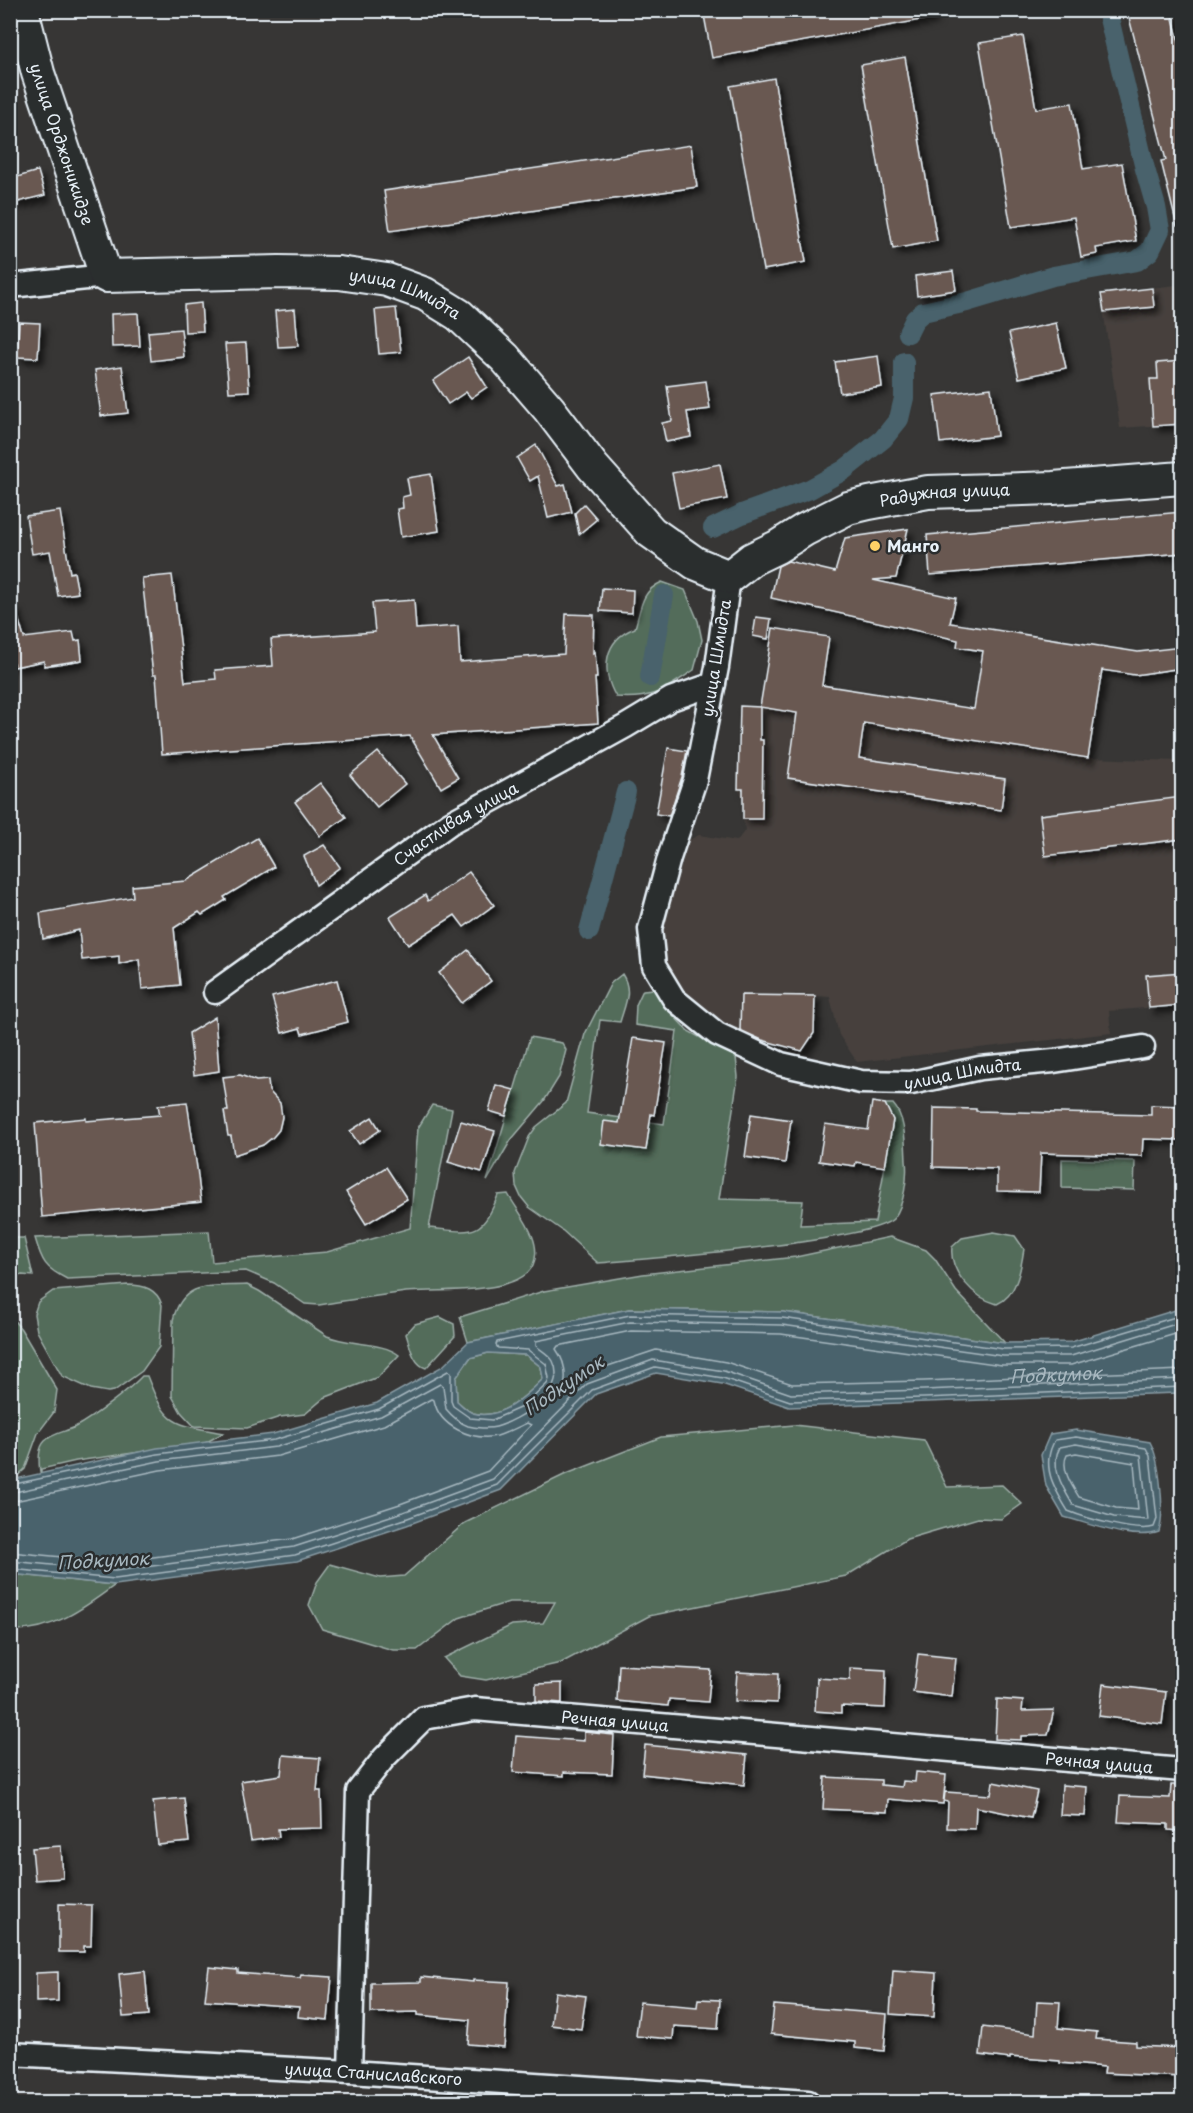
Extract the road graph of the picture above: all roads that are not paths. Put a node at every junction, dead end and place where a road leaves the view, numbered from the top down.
1 (22, 10) edge
2 (106, 276) junction
3 (10, 286) edge
4 (1182, 478) edge
5 (729, 577) junction
6 (714, 684) junction
7 (215, 992) dead end
8 (1143, 1047) dead end
9 (1182, 1770) edge
10 (10, 2054) edge
11 (350, 2072) junction
12 (808, 2103) edge

1 - 2 street, улица Орджоникидзе
2 - 3 street, улица Шмидта
2 - 5 street, улица Шмидта
4 - 5 street, Радужная улица
5 - 6 street, улица Шмидта
6 - 7 street, Счастливая улица
6 - 8 street, улица Шмидта
9 - 11 street, Речная улица
10 - 11 street, улица Станиславского
11 - 12 street, улица Станиславского

